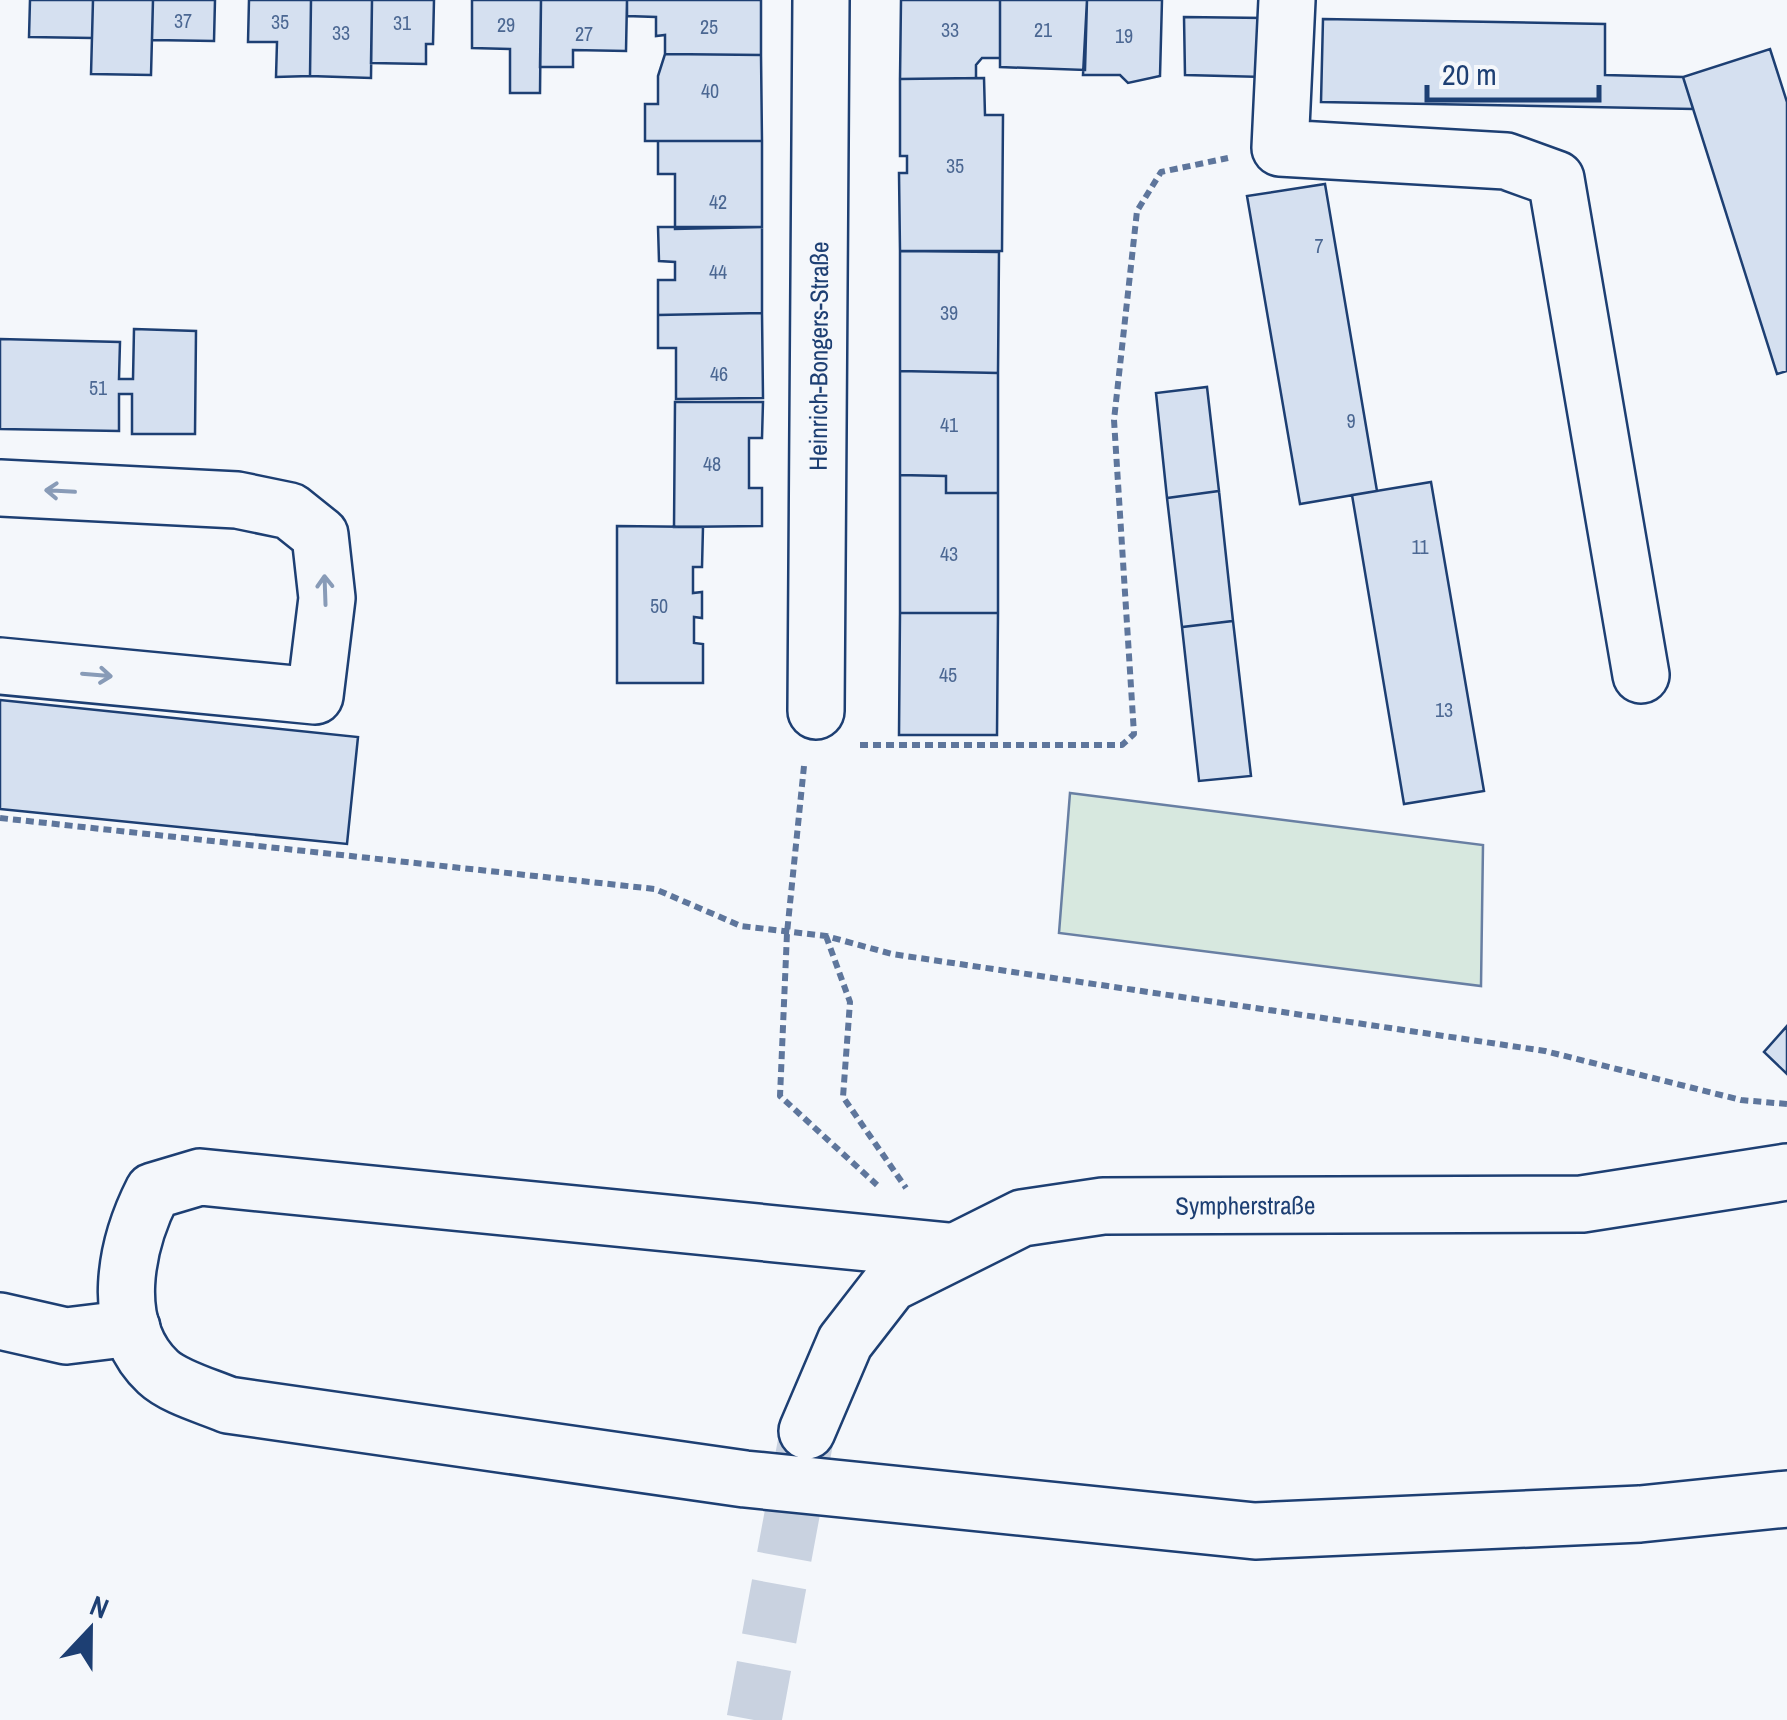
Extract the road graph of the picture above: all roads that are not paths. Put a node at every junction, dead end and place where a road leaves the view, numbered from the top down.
1 (820, 0) edge
2 (1287, 0) edge
3 (0, 488) edge
4 (0, 666) edge
5 (1641, 674) dead end
6 (812, 728) road end
7 (1787, 1172) edge
8 (949, 1250) junction
9 (0, 1322) edge
10 (132, 1328) junction
11 (807, 1431) tunnel mouth
12 (1787, 1499) edge

1 - 6 street, Heinrich-Bongers-Straße
2 - 5 street
4 -> 3 street
7 - 8 street, Sympherstraße
8 - 10 street
8 - 11 street, Sympherstraße
9 - 10 street
10 - 12 street

